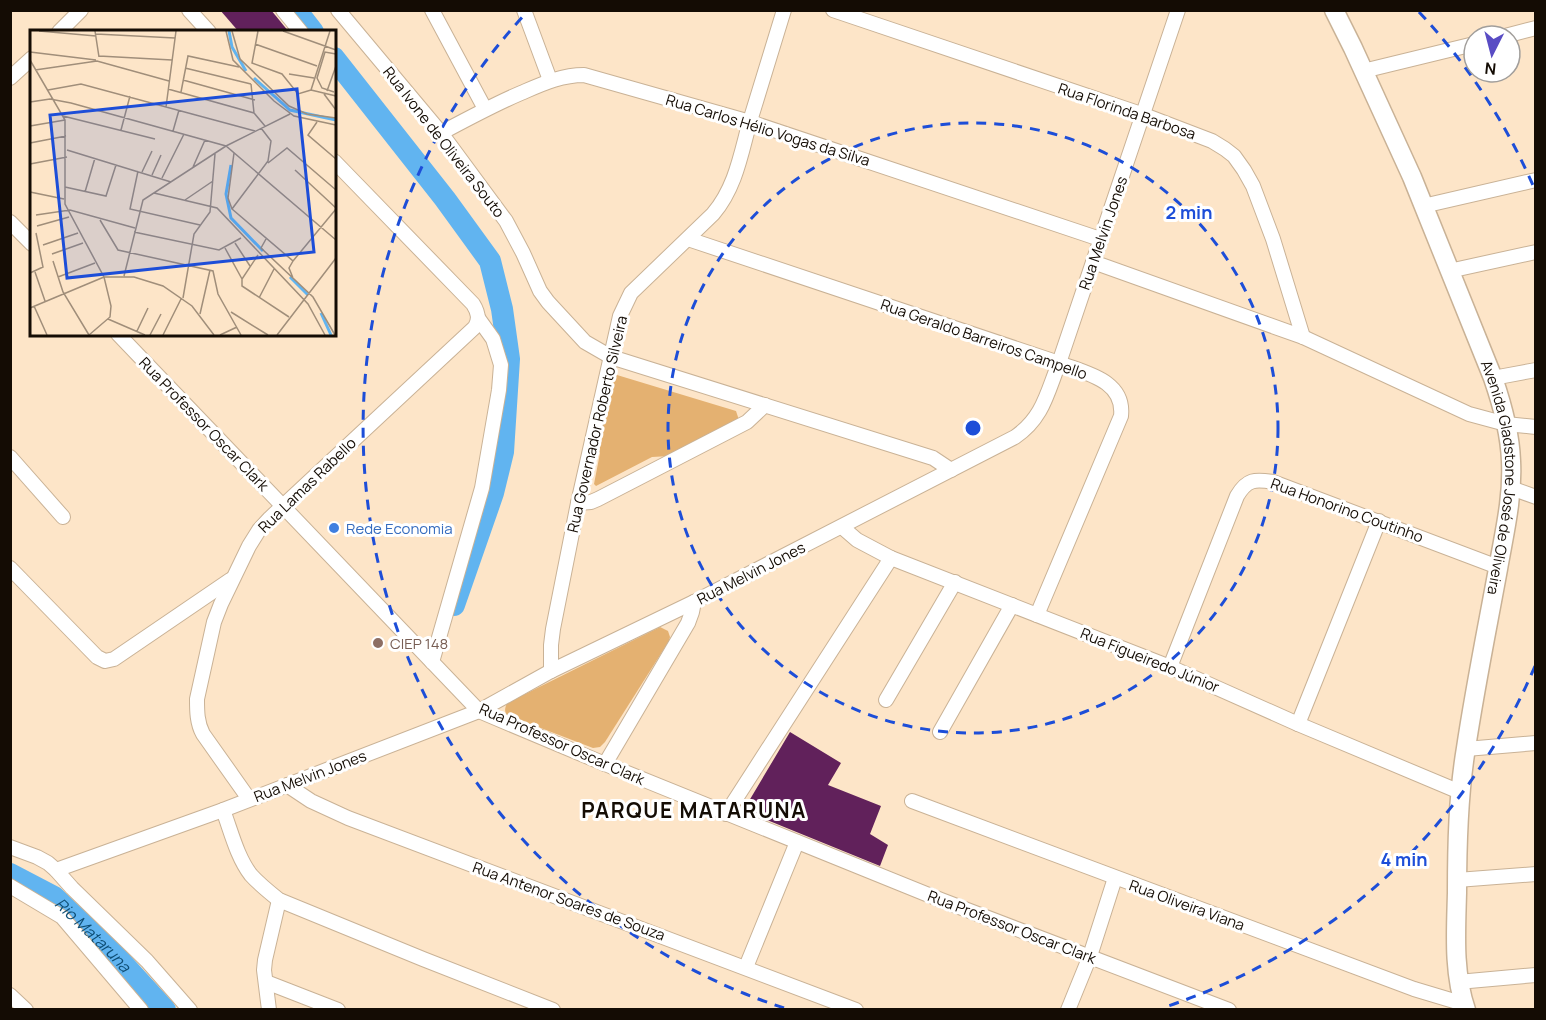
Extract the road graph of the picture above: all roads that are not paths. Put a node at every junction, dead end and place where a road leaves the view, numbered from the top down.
1 (81, 10) edge
2 (189, 10) edge
3 (283, 10) edge
4 (432, 10) edge
5 (524, 10) edge
6 (784, 10) edge
7 (833, 10) edge
8 (1179, 10) edge
9 (1321, 10) edge
10 (346, 14) edge
11 (1337, 17) edge
12 (61, 30) edge
13 (207, 30) edge
14 (299, 30) edge
15 (1462, 47) edge
16 (30, 60) edge
17 (1363, 71) junction
18 (10, 78) edge
19 (550, 80) junction
20 (485, 109) junction
21 (1143, 115) junction
22 (750, 122) junction
23 (441, 133) junction
24 (336, 163) edge
25 (1536, 180) edge
26 (1423, 206) junction
27 (10, 222) edge
28 (688, 239) junction
29 (1100, 239) junction
30 (30, 242) edge
31 (1536, 252) edge
32 (1093, 262) junction
33 (1449, 271) junction
34 (478, 318) junction
35 (120, 336) edge
36 (1303, 337) junction
37 (611, 357) junction
38 (1059, 363) junction
39 (1536, 370) edge
40 (1493, 378) junction
41 (765, 405) junction
42 (1506, 424) junction
43 (1536, 426) edge
44 (10, 457) edge
45 (951, 470) junction
46 (1511, 488) junction
47 (1536, 497) edge
48 (578, 503) junction
49 (283, 507) junction
50 (63, 517) dead end
51 (1378, 521) junction
52 (842, 527) junction
53 (891, 558) junction
54 (1498, 567) junction
55 (10, 568) edge
56 (232, 579) junction
57 (955, 582) junction
58 (694, 602) junction
59 (1012, 606) junction
60 (1037, 615) junction
61 (432, 662) junction
62 (1170, 667) junction
63 (551, 670) junction
64 (886, 700) dead end
65 (479, 711) junction
66 (1298, 724) junction
67 (940, 732) dead end
68 (1536, 743) edge
69 (1466, 749) junction
70 (605, 765) junction
71 (287, 784) junction
72 (1460, 792) junction
73 (249, 799) junction
74 (912, 801) dead end
75 (223, 810) junction
76 (726, 814) junction
77 (797, 842) junction
78 (10, 847) edge
79 (56, 870) junction
80 (1536, 874) edge
81 (1115, 878) junction
82 (1457, 880) junction
83 (10, 886) edge
84 (279, 900) junction
85 (1090, 956) junction
86 (746, 967) junction
87 (1536, 975) edge
88 (266, 982) junction
89 (1458, 982) junction
90 (10, 995) edge
91 (823, 1003) edge
92 (1465, 1007) edge
93 (26, 1010) edge
94 (141, 1010) edge
95 (190, 1010) edge
96 (269, 1010) edge
97 (339, 1010) edge
98 (553, 1010) edge
99 (856, 1010) edge
100 (1068, 1010) edge
101 (1229, 1010) edge

1 - 12 street
2 - 13 street
3 - 14 street
4 - 20 street
5 - 19 street
6 - 22 street, Rua Governador Roberto Silveira
7 - 21 street, Rua Florinda Barbosa
8 - 21 street, Rua Melvin Jones
9 - 11 main road
10 - 23 street, Rua Ivone de Oliveira Souto
11 - 17 main road, Avenida Gladstone José de Oliveira
15 - 17 street
16 - 18 street
17 - 26 main road, Avenida Gladstone José de Oliveira
19 - 20 street, Rua Carlos Hélio Vogas da Silva
19 - 22 street, Rua Carlos Hélio Vogas da Silva
20 - 23 street, Rua Carlos Hélio Vogas da Silva
21 - 29 street, Rua Melvin Jones
21 - 36 street, Rua Florinda Barbosa
22 - 28 street, Rua Governador Roberto Silveira
22 - 29 street, Rua Carlos Hélio Vogas da Silva
23 - 37 street, Rua Ivone de Oliveira Souto
24 - 34 street
25 - 26 street
26 - 33 main road, Avenida Gladstone José de Oliveira
27 - 30 street
28 - 37 street, Rua Governador Roberto Silveira
28 - 38 street, Rua Geraldo Barreiros Campello
29 - 32 street, Rua Melvin Jones
31 - 33 street
32 - 36 street
32 - 38 street, Rua Melvin Jones
33 - 40 main road, Avenida Gladstone José de Oliveira
34 - 49 street, Rua Lamas Rabello
34 - 61 street
35 - 49 street, Rua Professor Oscar Clark
36 - 42 street
37 - 41 street, Rua Ivone de Oliveira Souto
37 - 48 street, Rua Governador Roberto Silveira
38 - 45 street, Rua Melvin Jones
38 - 60 street, Rua Geraldo Barreiros Campello
39 - 40 street
40 - 42 main road, Avenida Gladstone José de Oliveira
41 - 45 street, Rua Ivone de Oliveira Souto
41 - 48 street
42 - 43 street
42 - 46 main road, Avenida Gladstone José de Oliveira
44 - 50 street
45 - 52 street, Rua Melvin Jones
46 - 47 street
46 - 54 main road, Avenida Gladstone José de Oliveira
48 - 63 street, Rua Governador Roberto Silveira
49 - 56 street, Rua Lamas Rabello
49 - 61 street, Rua Professor Oscar Clark
51 - 54 street, Rua Honorino Coutinho
51 - 62 street, Rua Honorino Coutinho
51 - 66 street
52 - 53 street, Rua Figueiredo Júnior
52 - 58 street, Rua Melvin Jones
53 - 57 street, Rua Figueiredo Júnior
53 - 76 street
54 - 69 main road, Avenida Gladstone José de Oliveira
55 - 56 street
56 - 73 street, Rua Lamas Rabello
57 - 59 street, Rua Figueiredo Júnior
57 - 64 street
58 - 63 street, Rua Melvin Jones
58 - 70 street
59 - 60 street, Rua Figueiredo Júnior
59 - 67 street
60 - 62 street, Rua Figueiredo Júnior
61 - 65 street, Rua Professor Oscar Clark
62 - 66 street, Rua Figueiredo Júnior
63 - 65 street, Rua Melvin Jones
65 - 70 street, Rua Professor Oscar Clark
65 - 71 street, Rua Melvin Jones
66 - 72 street, Rua Figueiredo Júnior
68 - 69 street
69 - 72 main road, Avenida Gladstone José de Oliveira
70 - 76 street, Rua Professor Oscar Clark
71 - 73 street, Rua Melvin Jones
71 - 86 street, Rua Antenor Soares de Souza
72 - 82 main road, Avenida Gladstone José de Oliveira
73 - 75 street, Rua Melvin Jones
74 - 81 street, Rua Oliveira Viana
75 - 79 street, Rua Melvin Jones
75 - 84 street
76 - 77 street, Rua Professor Oscar Clark
77 - 85 street, Rua Professor Oscar Clark
77 - 86 street
78 - 79 street
79 - 95 street
80 - 82 street
81 - 85 street
81 - 92 street, Rua Oliveira Viana
82 - 89 main road, Avenida Gladstone José de Oliveira
83 - 94 street
84 - 88 street
84 - 98 street
85 - 100 street
85 - 101 street, Rua Professor Oscar Clark
86 - 91 street, Rua Antenor Soares de Souza
87 - 89 street
88 - 96 street
88 - 97 street
89 - 92 main road, Avenida Gladstone José de Oliveira
90 - 93 street
91 - 99 street, Rua Antenor Soares de Souza

